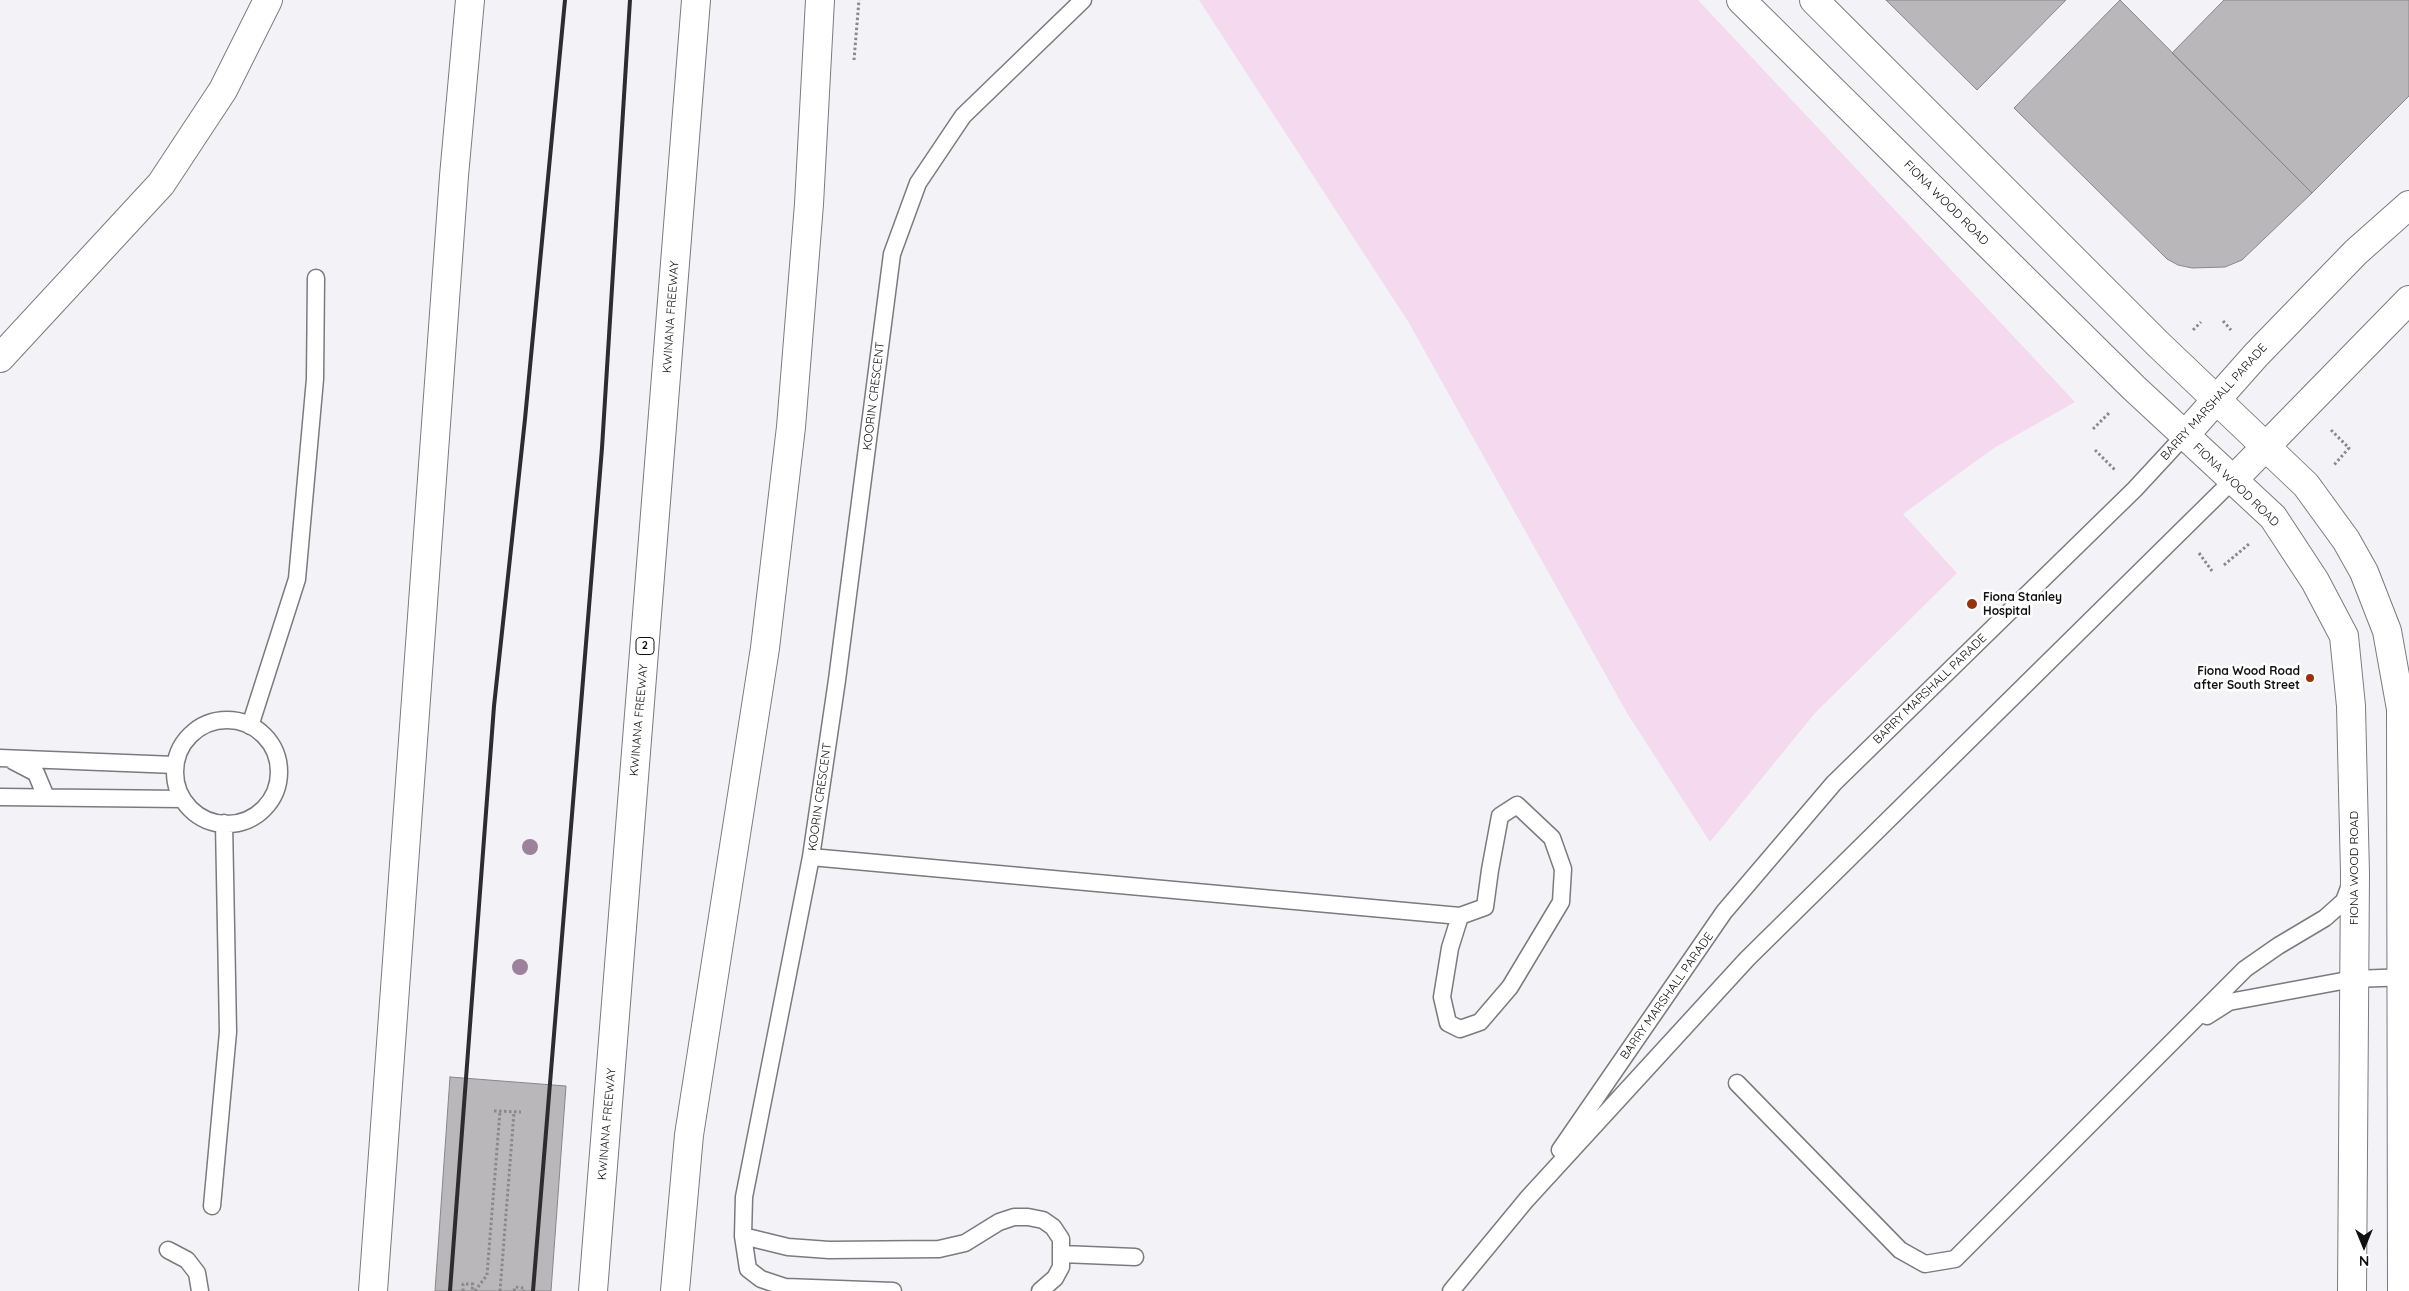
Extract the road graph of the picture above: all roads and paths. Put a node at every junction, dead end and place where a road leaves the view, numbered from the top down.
1 (268, 0) edge
2 (470, 0) edge
3 (696, 0) edge
4 (820, 0) edge
5 (1082, 0) edge
6 (1814, 0) edge
7 (1748, 2) edge
8 (2409, 205) edge
9 (316, 278) dead end
10 (2409, 300) edge
11 (0, 358) edge
12 (2217, 398) junction
13 (2184, 435) junction
14 (2266, 446) junction
15 (2233, 480) junction
16 (250, 726) junction
17 (5, 758) edge
18 (175, 765) junction
19 (0, 797) edge
20 (46, 797) junction
21 (182, 799) junction
22 (224, 823) junction
23 (811, 857) junction
24 (2355, 874) junction
25 (1460, 916) junction
26 (2405, 977) edge
27 (2353, 979) junction
28 (2188, 1026) junction
29 (1737, 1083) dead end
30 (494, 1111) dead end
31 (500, 1111) junction
32 (514, 1112) junction
33 (521, 1112) dead end
34 (1526, 1199) junction
35 (212, 1206) dead end
36 (743, 1236) junction
37 (168, 1250) dead end
38 (1062, 1254) junction
39 (1135, 1257) dead end
40 (200, 1291) edge
41 (373, 1291) edge
42 (463, 1291) edge
43 (474, 1291) edge
44 (500, 1291) edge
45 (514, 1291) edge
46 (524, 1291) edge
47 (594, 1291) edge
48 (674, 1291) edge
49 (893, 1291) edge
50 (1040, 1291) edge
51 (1451, 1291) edge
52 (2352, 1291) edge
53 (2402, 1291) edge

1 - 11 main road
2 - 41 main road
3 - 47 main road, KWINANA FREEWAY / 2
4 - 48 main road
5 - 23 lane, KOORIN CRESCENT
6 - 12 main road
7 - 13 main road, FIONA WOOD ROAD
8 - 12 main road, BARRY MARSHALL PARADE
9 - 16 lane
10 - 14 main road, BARRY MARSHALL PARADE
12 - 13 main road, BARRY MARSHALL PARADE
12 - 14 main road
13 - 15 main road, FIONA WOOD ROAD
13 - 34 lane, BARRY MARSHALL PARADE
14 - 15 main road, BARRY MARSHALL PARADE
14 - 26 main road
15 - 24 main road, FIONA WOOD ROAD
15 - 34 lane, BARRY MARSHALL PARADE
16 - 18 lane
16 - 22 lane
17 - 18 lane
17 - 20 lane
18 - 21 lane
19 - 20 lane
20 - 21 lane
21 - 22 lane
22 - 35 lane
23 - 25 lane
23 - 36 lane, KOORIN CRESCENT
24 - 27 main road, FIONA WOOD ROAD
24 - 28 lane
25 - 25 lane
26 - 27 lane
26 - 53 main road
27 - 28 lane
27 - 52 main road, FIONA WOOD ROAD
28 - 29 lane
30 - 31 path
31 - 32 path
31 - 43 path
32 - 33 path
32 - 44 path
34 - 51 lane, BARRY MARSHALL PARADE
36 - 38 lane
36 - 49 lane, KOORIN CRESCENT
37 - 40 lane
38 - 39 lane
38 - 50 lane
42 - 43 path
45 - 46 path

